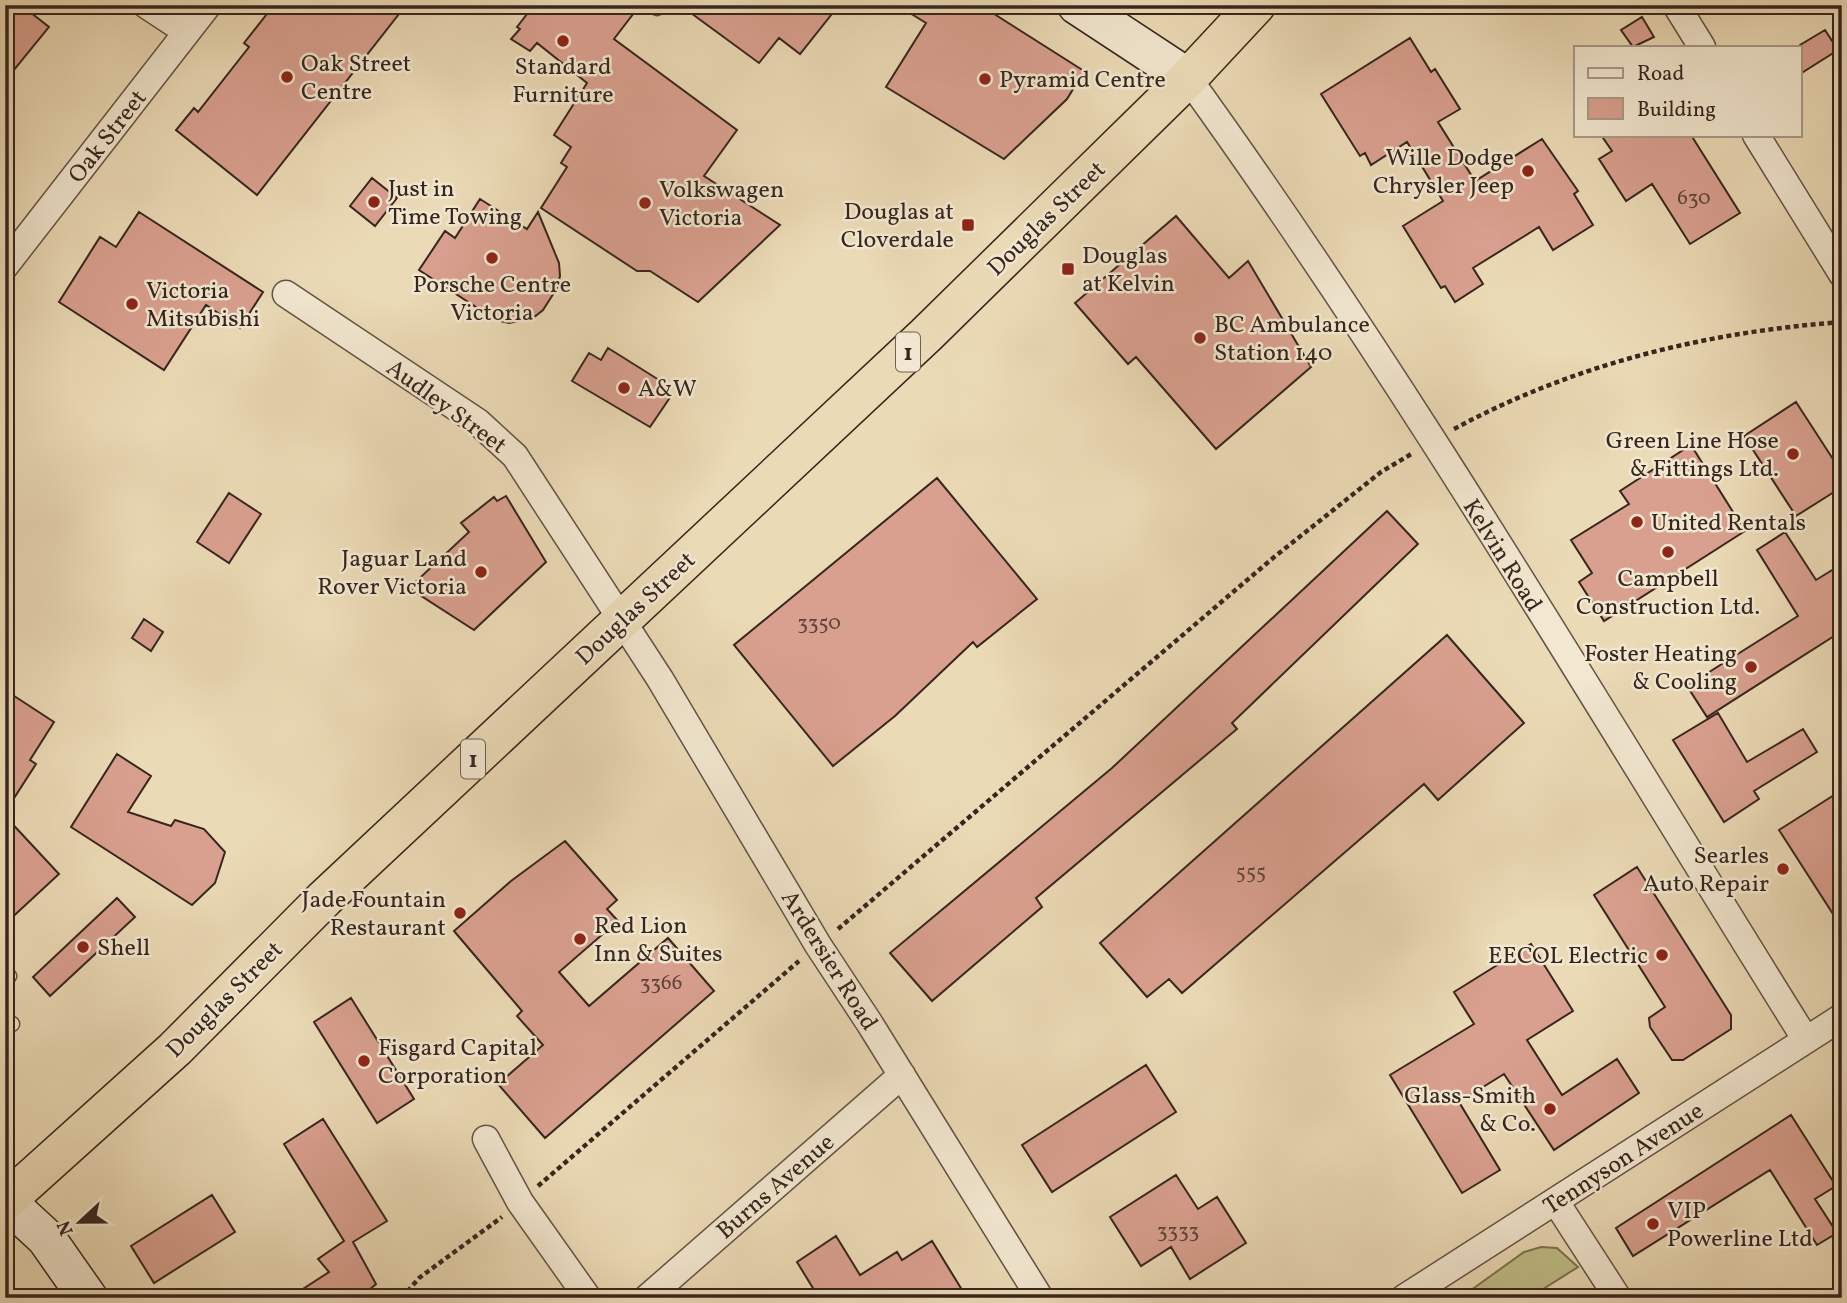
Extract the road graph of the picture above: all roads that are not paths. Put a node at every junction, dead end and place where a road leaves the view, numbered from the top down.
1 (146, 5) edge
2 (208, 5) edge
3 (1077, 5) edge
4 (1256, 5) edge
5 (1676, 5) edge
6 (187, 32) junction
7 (1701, 46) edge
8 (1188, 78) junction
9 (1757, 136) edge
10 (5, 267) edge
11 (1842, 274) edge
12 (286, 294) dead end
13 (622, 620) junction
14 (1842, 1017) edge
15 (1805, 1040) junction
16 (902, 1075) junction
17 (486, 1139) dead end
18 (6, 1202) edge
19 (1556, 1202) junction
20 (88, 1298) edge
21 (588, 1298) edge
22 (647, 1298) edge
23 (1040, 1298) edge
24 (1404, 1298) edge
25 (1618, 1298) edge

1 - 6 street
2 - 6 street, Oak Street
3 - 8 main road
4 - 8 highway, Douglas Street / 1
5 - 7 street
6 - 10 street, Oak Street
8 - 13 highway, Douglas Street / 1
8 - 15 street, Kelvin Road
9 - 11 street
12 - 13 street, Audley Street
13 - 16 street, Ardersier Road
13 - 18 highway, Douglas Street / 1
14 - 15 street, Tennyson Avenue
15 - 19 street, Tennyson Avenue
16 - 22 street, Burns Avenue
16 - 23 street, Ardersier Road
17 - 21 street
18 - 20 main road
19 - 24 street, Tennyson Avenue
19 - 25 street

